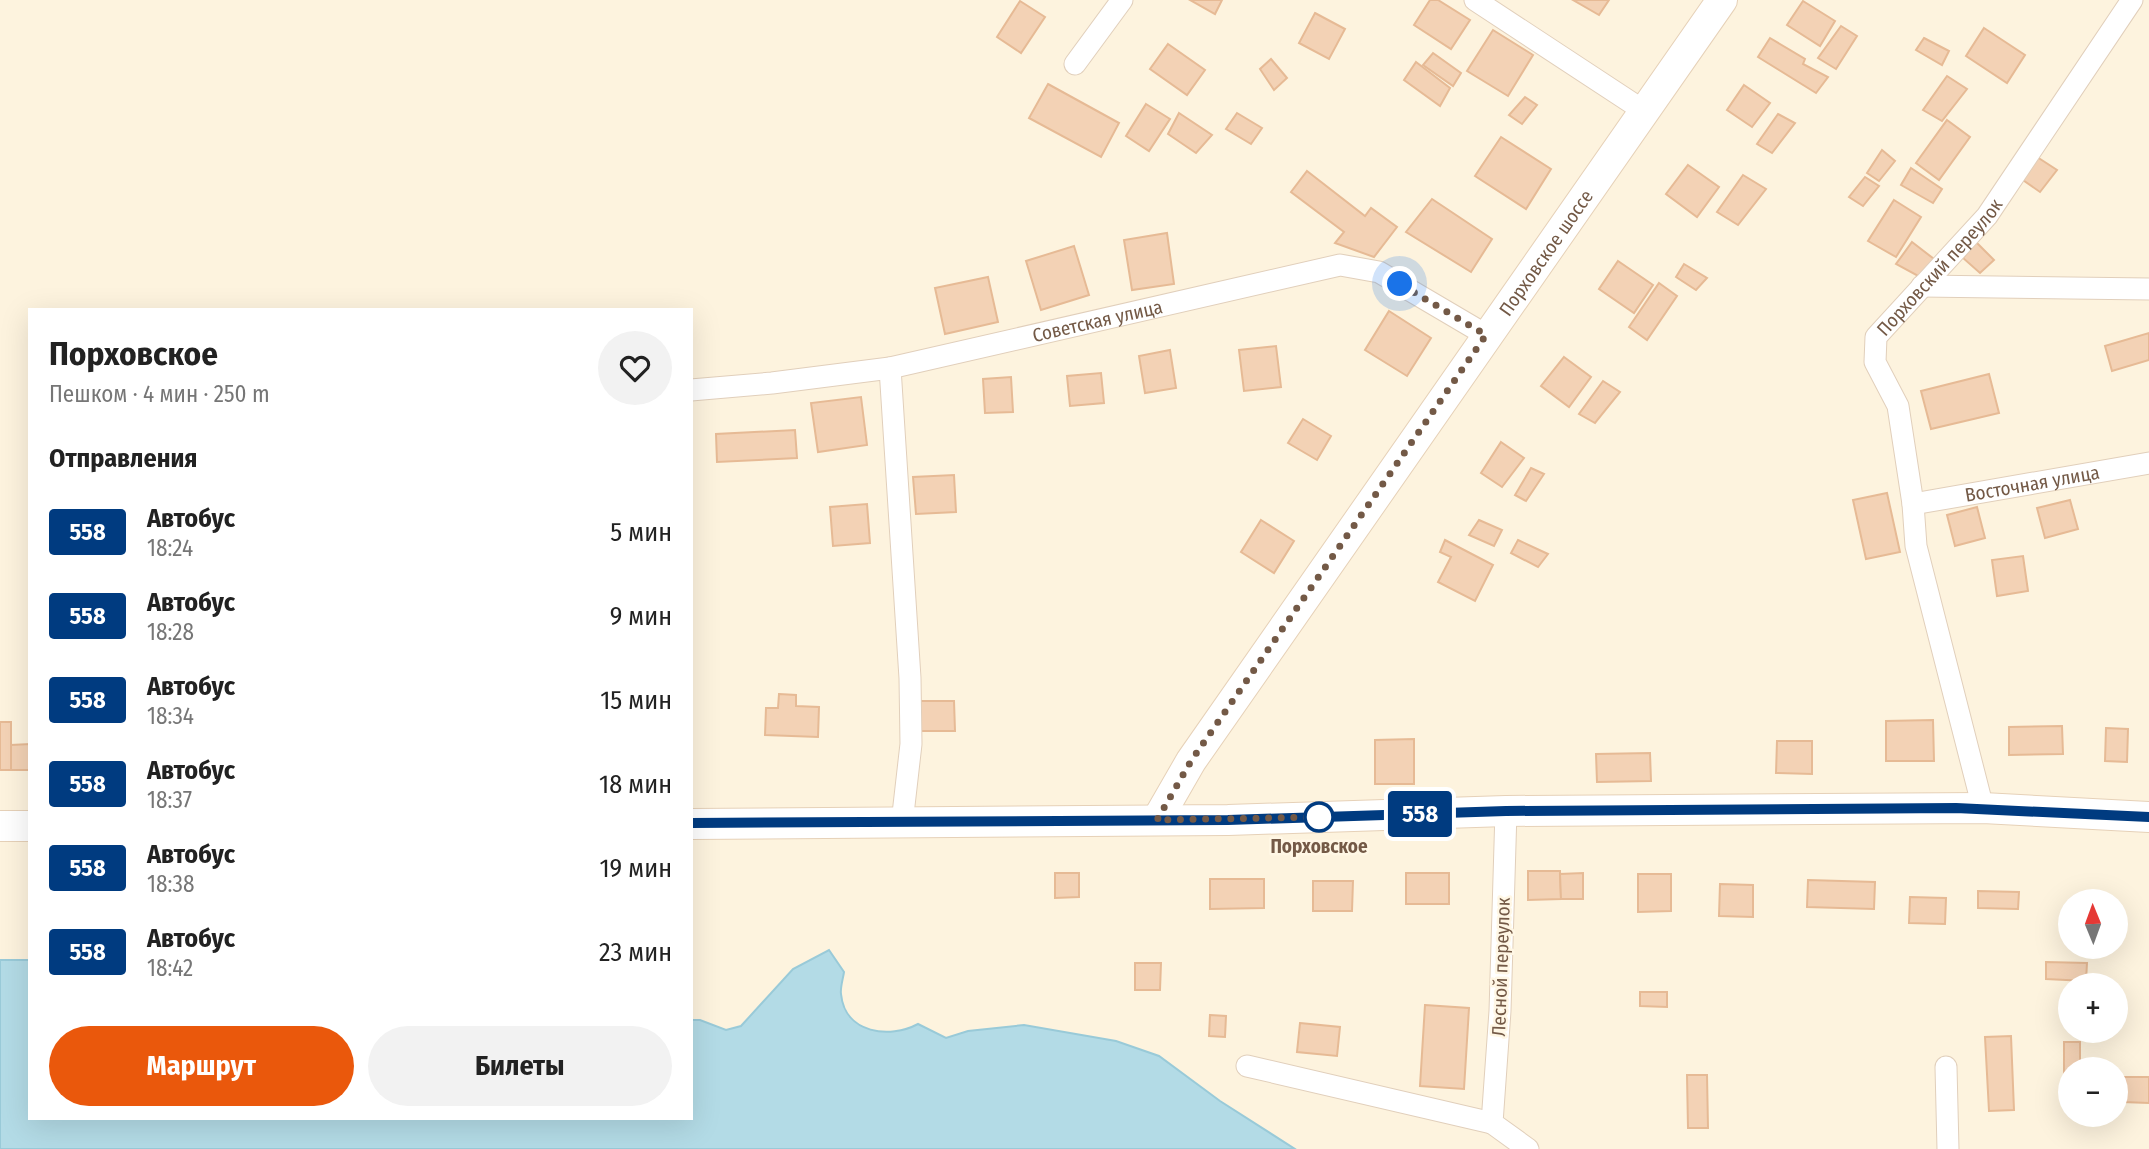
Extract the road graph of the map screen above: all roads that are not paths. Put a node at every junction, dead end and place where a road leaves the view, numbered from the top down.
1 (1122, 0) edge
2 (1475, 0) edge
3 (1722, 0) edge
4 (2132, 0) edge
5 (1075, 64) dead end
6 (1644, 111) junction
7 (1922, 286) junction
8 (2149, 289) edge
9 (1486, 335) junction
10 (890, 368) junction
11 (693, 390) edge
12 (2149, 463) edge
13 (1913, 504) junction
14 (1983, 808) junction
15 (1506, 811) junction
16 (2149, 817) edge
17 (1157, 820) junction
18 (902, 823) junction
19 (693, 824) edge
20 (0, 826) edge
21 (28, 826) edge
22 (1247, 1066) dead end
23 (1946, 1067) dead end
24 (1492, 1123) junction
25 (1528, 1149) edge
26 (1948, 1149) edge

1 - 5 street
2 - 6 street
3 - 6 main road, Порховское шоссе
4 - 7 street, Порховский переулок
6 - 9 main road, Порховское шоссе
7 - 8 street
7 - 13 street, Порховский переулок
9 - 10 street, Советская улица
9 - 17 main road, Порховское шоссе
10 - 11 street, Советская улица
10 - 18 street
12 - 13 street, Восточная улица
13 - 14 street, Порховский переулок
14 - 15 main road
14 - 16 main road
15 - 17 main road
15 - 24 street, Лесной переулок
17 - 18 main road
18 - 19 main road
20 - 21 main road
22 - 24 street
23 - 26 street
24 - 25 street

